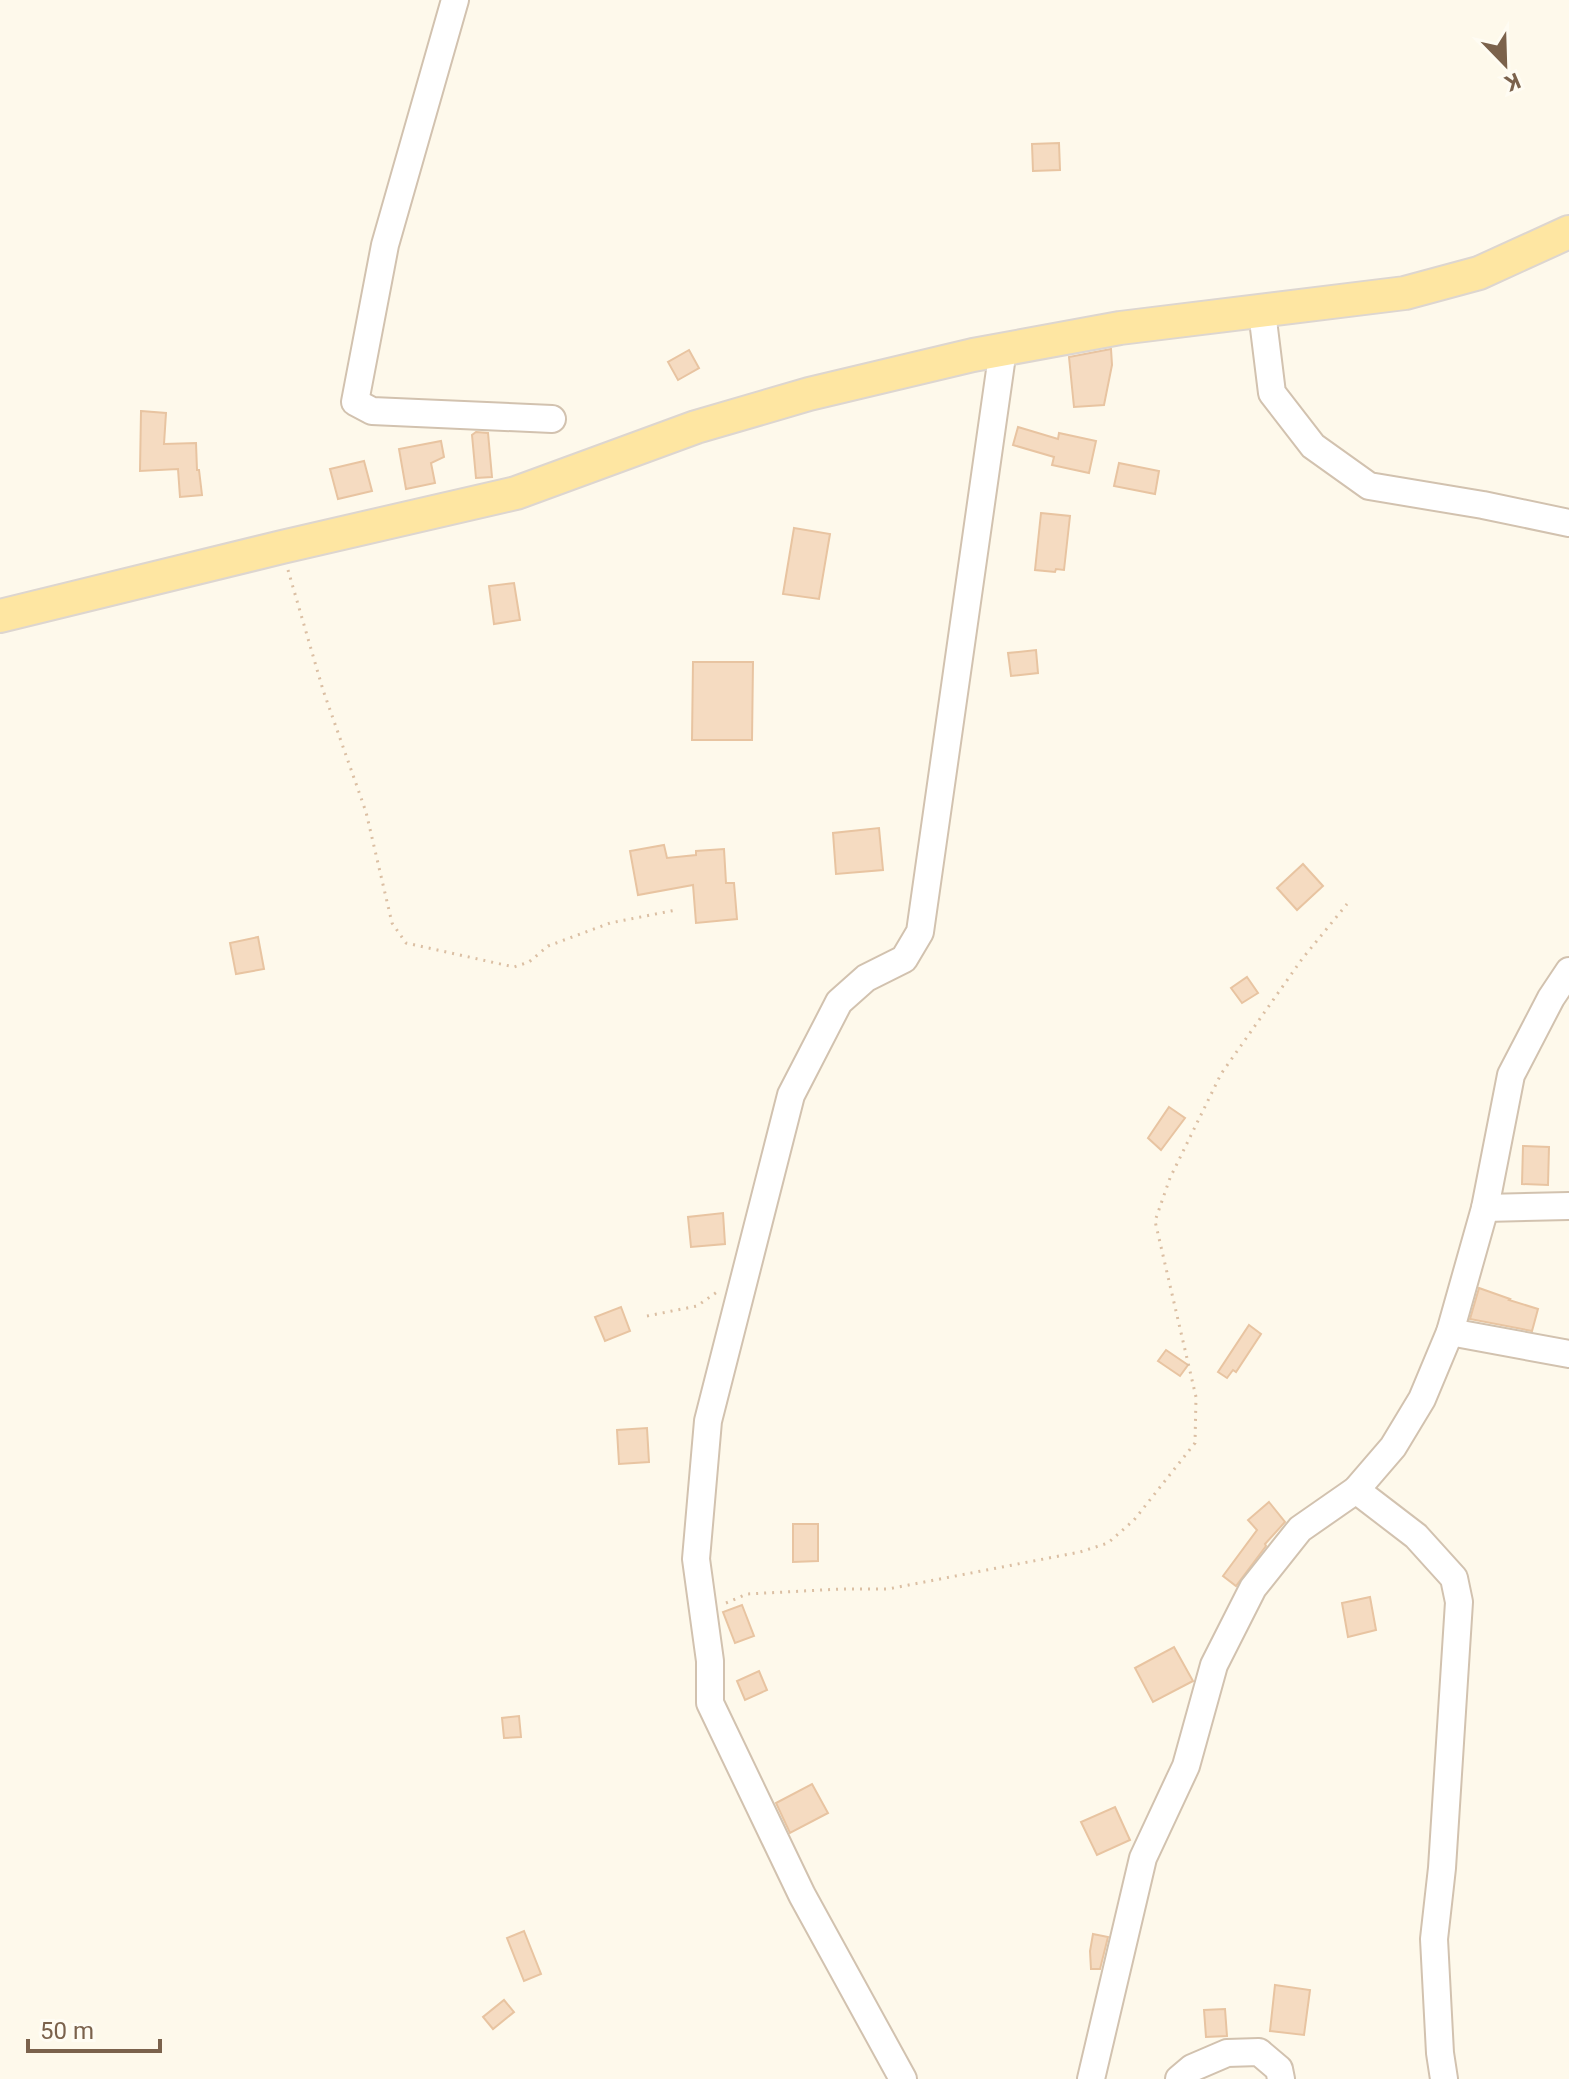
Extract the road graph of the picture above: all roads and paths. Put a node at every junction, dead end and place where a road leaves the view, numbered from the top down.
1 (455, 0) edge
2 (1569, 232) edge
3 (1262, 312) junction
4 (1003, 349) junction
5 (552, 419) dead end
6 (1569, 523) edge
7 (282, 547) junction
8 (0, 616) edge
9 (1347, 904) dead end
10 (676, 910) dead end
11 (1569, 971) edge
12 (1569, 1206) edge
13 (1485, 1208) junction
14 (724, 1287) dead end
15 (647, 1316) dead end
16 (1450, 1332) junction
17 (1569, 1354) edge
18 (1356, 1490) junction
19 (704, 1612) junction
20 (903, 2079) edge
21 (1091, 2079) edge
22 (1179, 2079) edge
23 (1281, 2079) edge
24 (1444, 2079) edge

1 - 5 street
2 - 3 main road
3 - 4 main road
3 - 6 street
4 - 7 main road
4 - 19 street
7 - 8 main road
7 - 10 path
9 - 19 path
11 - 13 street
12 - 13 street
13 - 16 street
14 - 15 path
16 - 17 street
16 - 18 street
18 - 21 street
18 - 24 street
19 - 20 street
22 - 23 street

